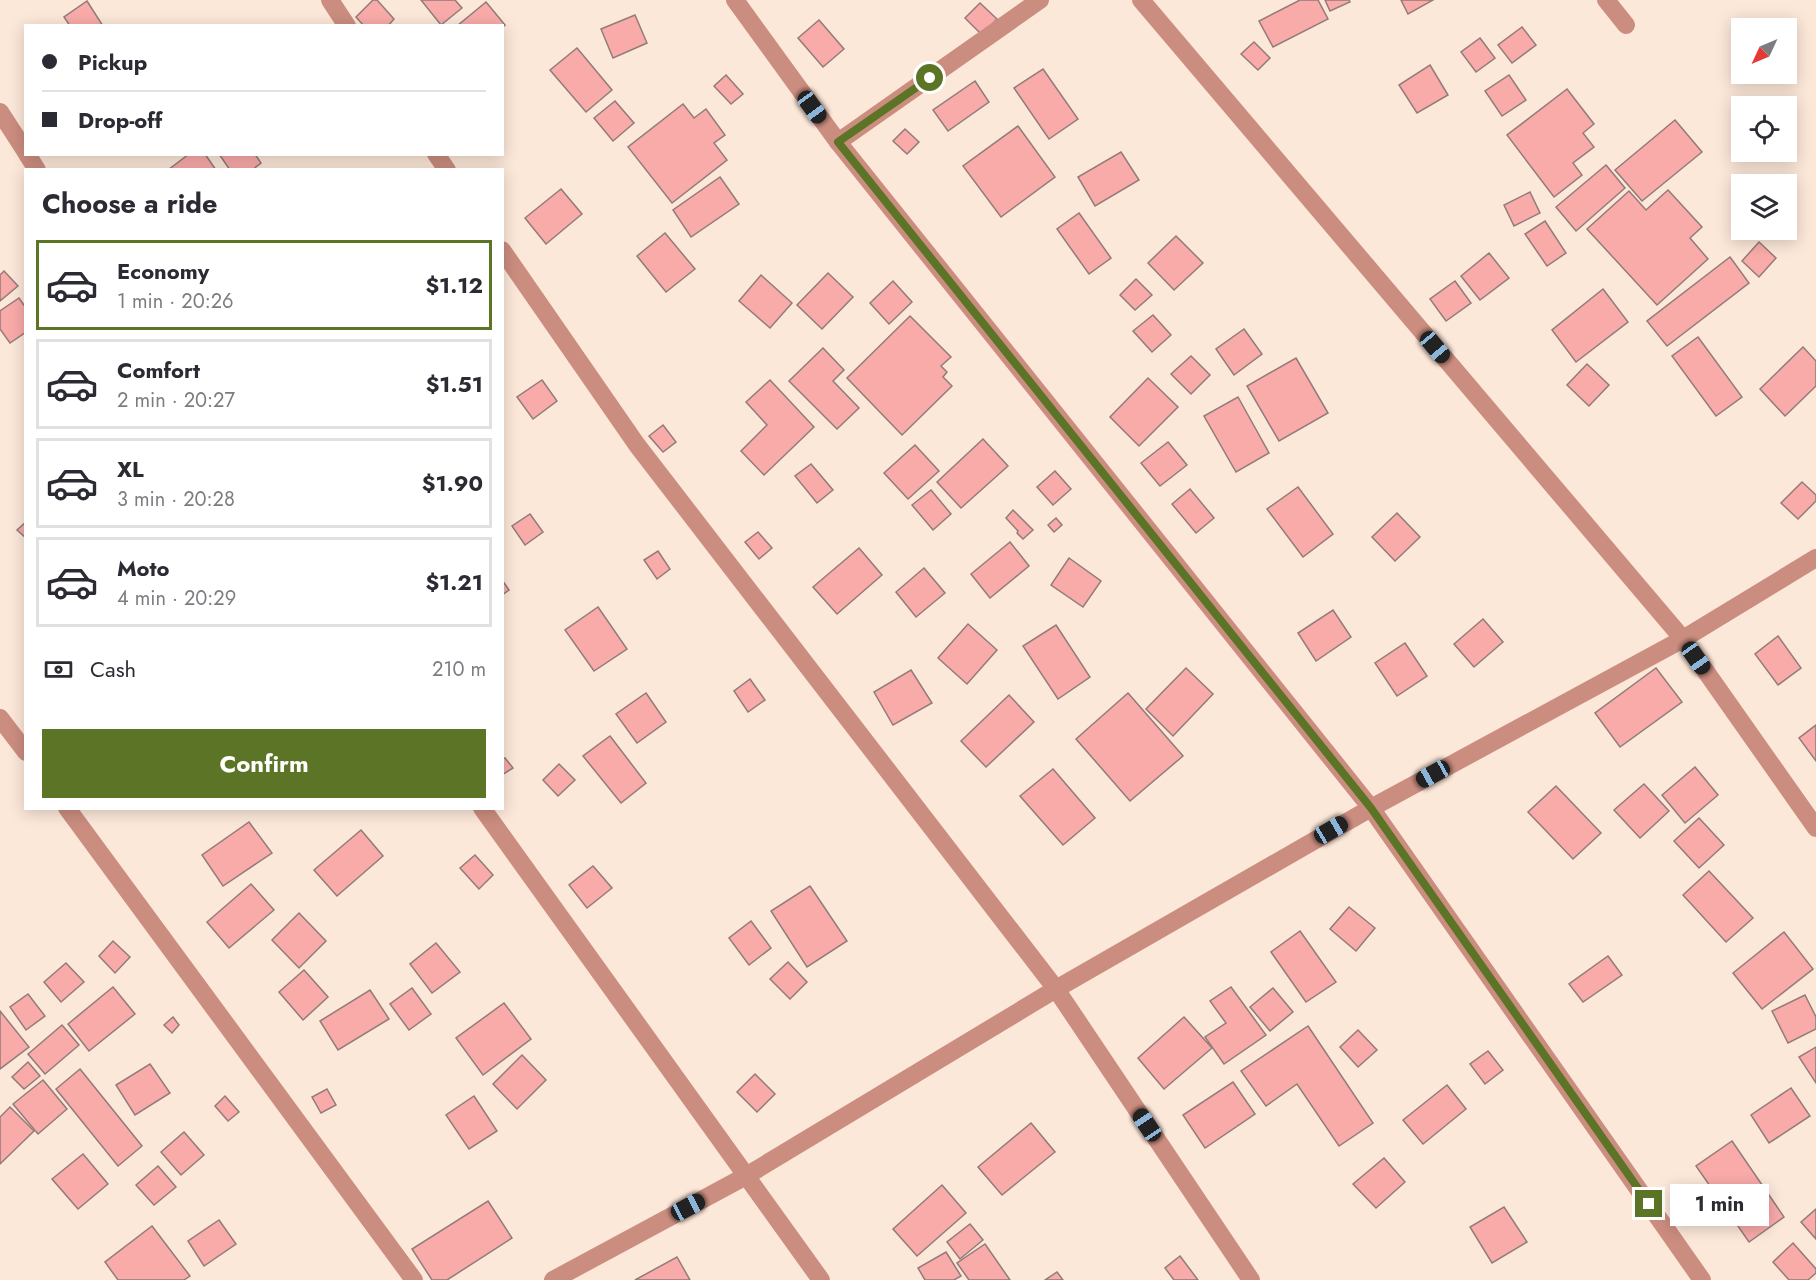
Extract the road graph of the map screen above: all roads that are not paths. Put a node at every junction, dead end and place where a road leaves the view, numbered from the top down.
1 (330, 0) edge
2 (735, 0) edge
3 (1040, 0) edge
4 (1141, 0) edge
5 (1606, 0) edge
6 (346, 24) edge
7 (1626, 25) dead end
8 (0, 112) edge
9 (838, 142) junction
10 (24, 150) edge
11 (504, 253) edge
12 (1816, 558) edge
13 (1683, 639) junction
14 (0, 718) edge
15 (24, 749) edge
16 (1371, 808) junction
17 (68, 810) edge
18 (483, 810) edge
19 (1816, 828) edge
20 (1056, 989) junction
21 (746, 1176) junction
22 (414, 1280) edge
23 (553, 1280) edge
24 (821, 1280) edge
25 (1251, 1280) edge
26 (1702, 1280) edge

1 - 6 street
2 - 9 street
3 - 9 street
4 - 13 street
5 - 7 street
8 - 10 street
9 - 16 street
11 - 20 street
12 - 13 street
13 - 16 street
13 - 19 street
14 - 15 street
16 - 20 street
16 - 26 street
17 - 22 street
18 - 21 street
20 - 21 street
20 - 25 street
21 - 23 street
21 - 24 street

